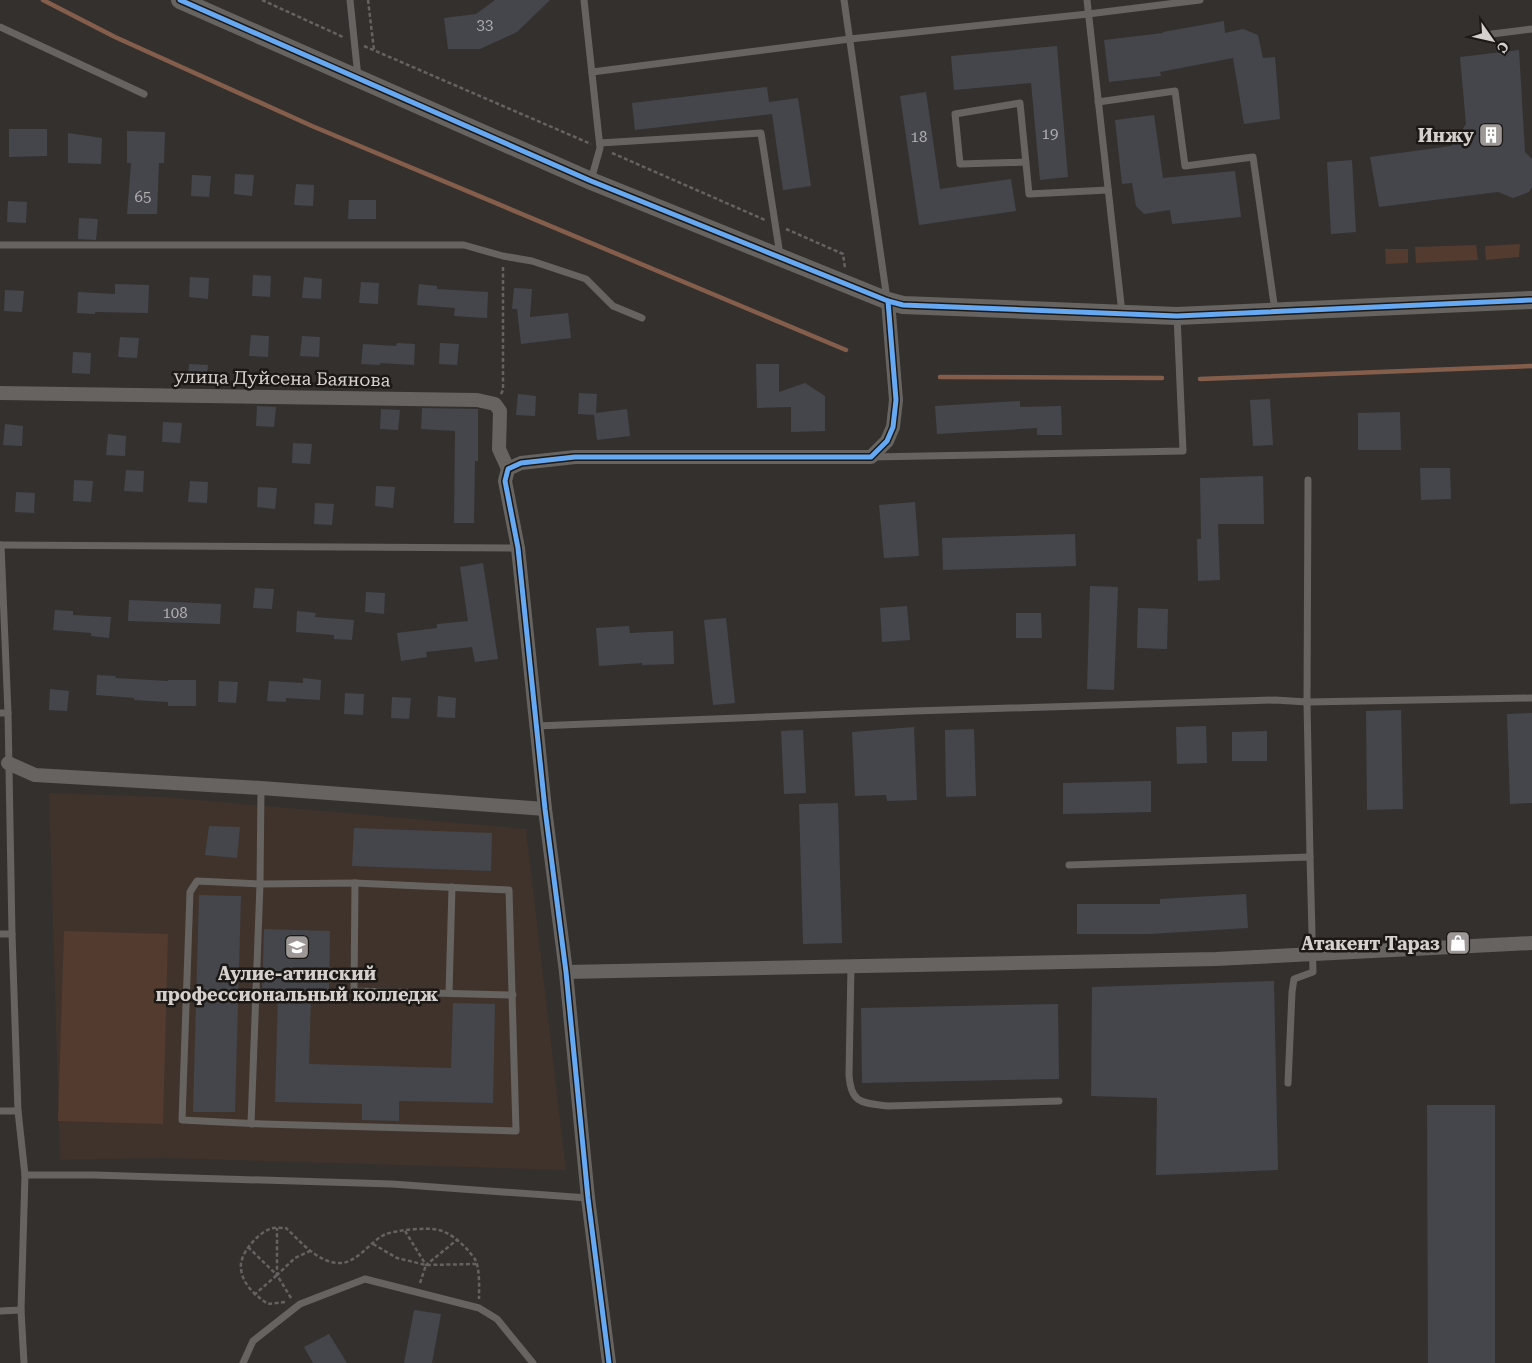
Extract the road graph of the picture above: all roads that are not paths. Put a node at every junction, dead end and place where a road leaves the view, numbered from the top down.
1 (180, 0) edge
2 (350, 0) edge
3 (584, 0) edge
4 (844, 0) edge
5 (1087, 0) edge
6 (1200, 0) edge
7 (1088, 14) junction
8 (0, 27) edge
9 (1532, 29) edge
10 (1484, 35) dead end
11 (850, 39) junction
12 (592, 72) junction
13 (358, 79) junction
14 (144, 94) dead end
15 (1098, 102) junction
16 (600, 145) junction
17 (1026, 162) junction
18 (591, 181) junction
19 (1108, 190) junction
20 (0, 245) edge
21 (780, 258) junction
22 (1532, 300) edge
23 (888, 301) junction
24 (1276, 311) junction
25 (1122, 314) junction
26 (1177, 316) junction
27 (642, 318) dead end
28 (0, 393) edge
29 (871, 457) junction
30 (508, 469) junction
31 (1308, 480) dead end
32 (0, 545) edge
33 (518, 548) junction
34 (1532, 698) edge
35 (1307, 702) junction
36 (4, 713) edge
37 (536, 726) junction
38 (4, 761) edge
39 (261, 788) junction
40 (545, 809) junction
41 (1310, 857) junction
42 (1069, 865) dead end
43 (355, 882) junction
44 (260, 884) junction
45 (452, 887) junction
46 (0, 934) edge
47 (12, 934) junction
48 (1532, 943) edge
49 (1312, 955) junction
50 (851, 966) junction
51 (566, 972) junction
52 (449, 993) junction
53 (512, 994) junction
54 (1288, 1083) dead end
55 (1059, 1101) dead end
56 (0, 1111) edge
57 (18, 1111) junction
58 (251, 1124) junction
59 (25, 1175) junction
60 (588, 1198) junction
61 (0, 1310) edge
62 (21, 1310) junction
63 (24, 1363) edge
64 (242, 1363) edge
65 (533, 1363) edge
66 (609, 1363) edge

1 - 13 street
2 - 13 lane
3 - 12 lane
4 - 11 lane
5 - 7 lane
6 - 7 lane
7 - 11 lane
7 - 15 lane
8 - 14 lane
9 - 10 lane
11 - 12 lane
11 - 23 lane
12 - 16 lane
13 - 18 street
15 - 19 lane
15 - 24 lane
16 - 18 lane
16 - 21 lane
17 - 17 lane
17 - 19 lane
18 - 21 street
19 - 25 lane
20 - 27 lane
21 - 23 street
22 - 24 street
23 - 25 street
23 - 29 street
24 - 26 street
25 - 26 street
26 - 29 lane
28 - 30 street, улица Дуйсена Баянова
29 - 30 street
30 - 33 street
31 - 35 lane
32 - 33 lane
32 - 36 lane
33 - 37 street
34 - 35 lane
35 - 37 lane
35 - 41 lane
36 - 38 lane
37 - 40 street
38 - 39 street
38 - 47 lane
39 - 40 street
39 - 44 lane
40 - 51 street
41 - 42 lane
41 - 49 lane
43 - 44 lane
43 - 45 lane
43 - 52 lane
44 - 58 lane
44 - 58 lane
45 - 52 lane
45 - 53 lane
46 - 47 lane
47 - 57 lane
48 - 49 street
49 - 50 street
49 - 54 lane
50 - 51 street
50 - 55 lane
51 - 60 street
52 - 53 lane
53 - 58 lane
56 - 57 lane
57 - 59 lane
59 - 60 lane
59 - 62 lane
60 - 66 street
61 - 62 lane
62 - 63 lane
64 - 65 lane

